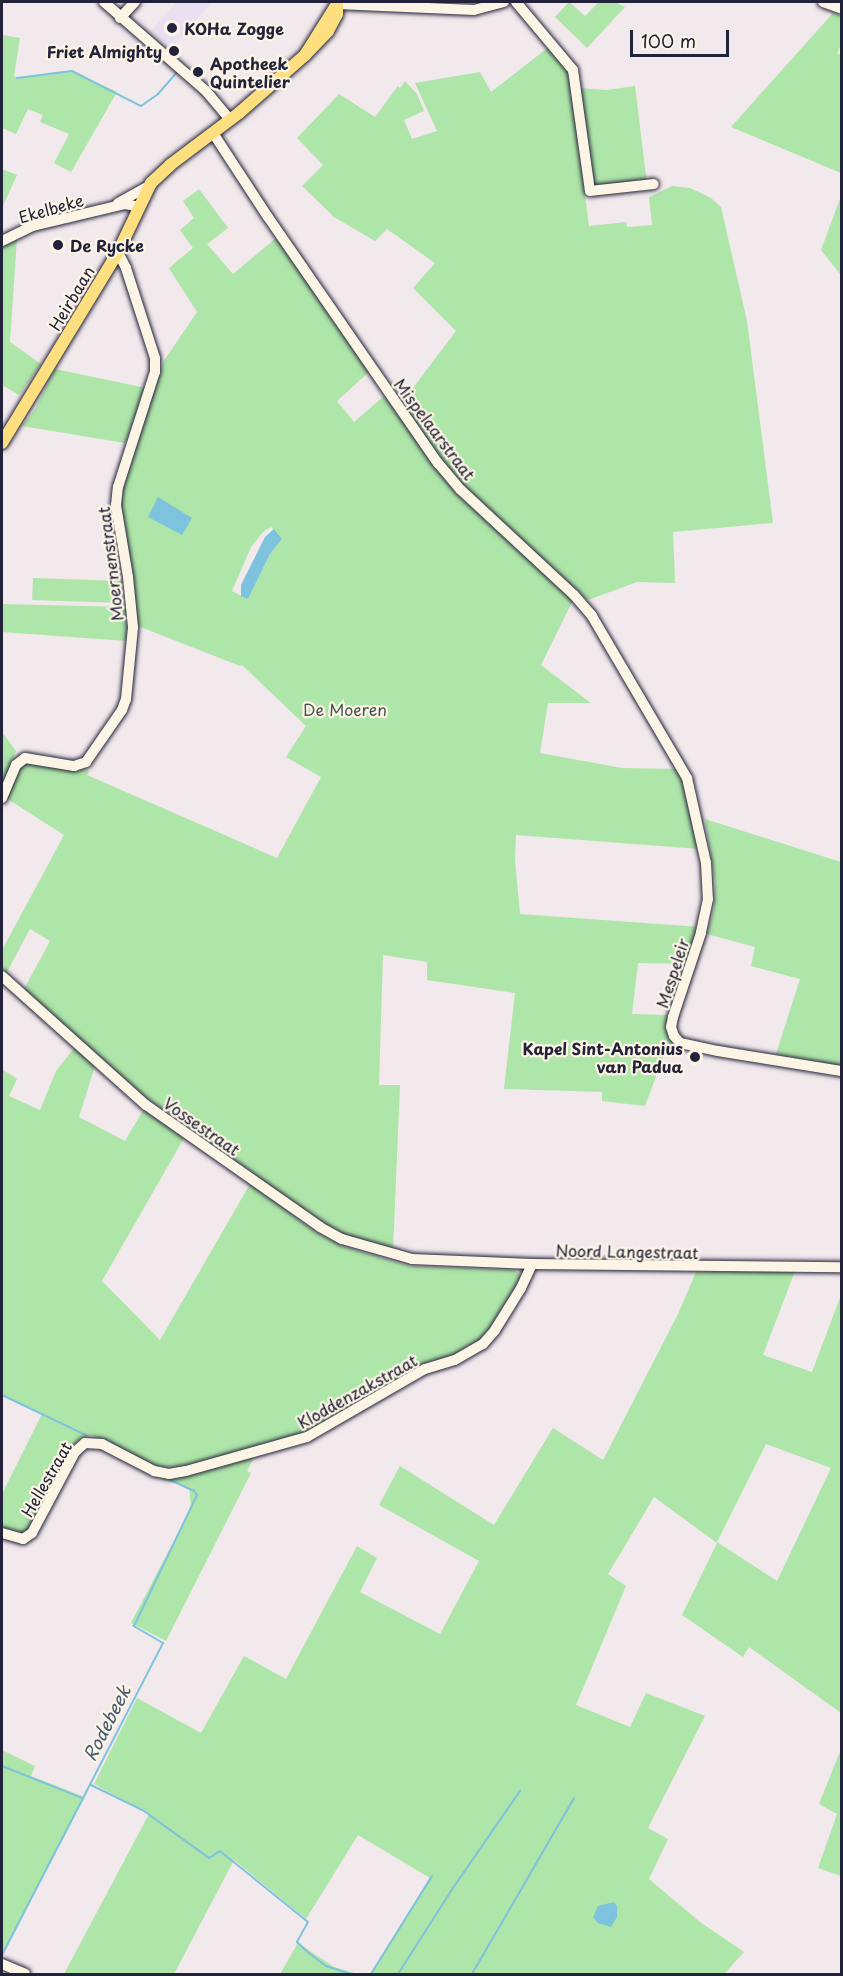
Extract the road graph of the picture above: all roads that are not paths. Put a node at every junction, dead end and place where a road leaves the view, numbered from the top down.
1 (104, 2) edge
2 (135, 2) edge
3 (504, 2) edge
4 (516, 2) edge
5 (826, 2) edge
6 (337, 3) edge
7 (842, 9) edge
8 (120, 18) junction
9 (230, 120) junction
10 (213, 133) junction
11 (654, 184) dead end
12 (150, 185) junction
13 (110, 208) junction
14 (138, 210) junction
15 (2, 241) edge
16 (118, 252) junction
17 (2, 443) edge
18 (673, 753) joint
19 (2, 798) edge
20 (2, 976) edge
21 (842, 1071) edge
22 (412, 1259) joint
23 (532, 1264) junction
24 (842, 1267) edge
25 (186, 1471) joint
26 (2, 1533) edge
27 (3, 1965) edge
28 (25, 1974) edge

1 - 8 street
2 - 8 street
3 - 6 street
4 - 11 street
5 - 7 street
6 - 9 main road, Heirbaan
8 - 9 street
9 - 10 main road, Heirbaan
10 - 12 main road, Heirbaan
10 - 18 street, Mispelaarstraat
12 - 13 street, Ekelbeke
12 - 14 main road, Heirbaan
13 - 14 street, Ekelbeke
13 - 15 street, Ekelbeke
14 - 16 main road, Heirbaan
16 - 17 main road, Heirbaan
16 - 19 street, Moernenstraat
18 - 21 street, Mespeleir
20 - 22 street, Vossestraat
22 - 23 street, Noord Langestraat
23 - 24 street, Noord Langestraat
23 - 25 street, Kloddenzakstraat
25 - 26 street, Hellestraat
27 - 28 street

